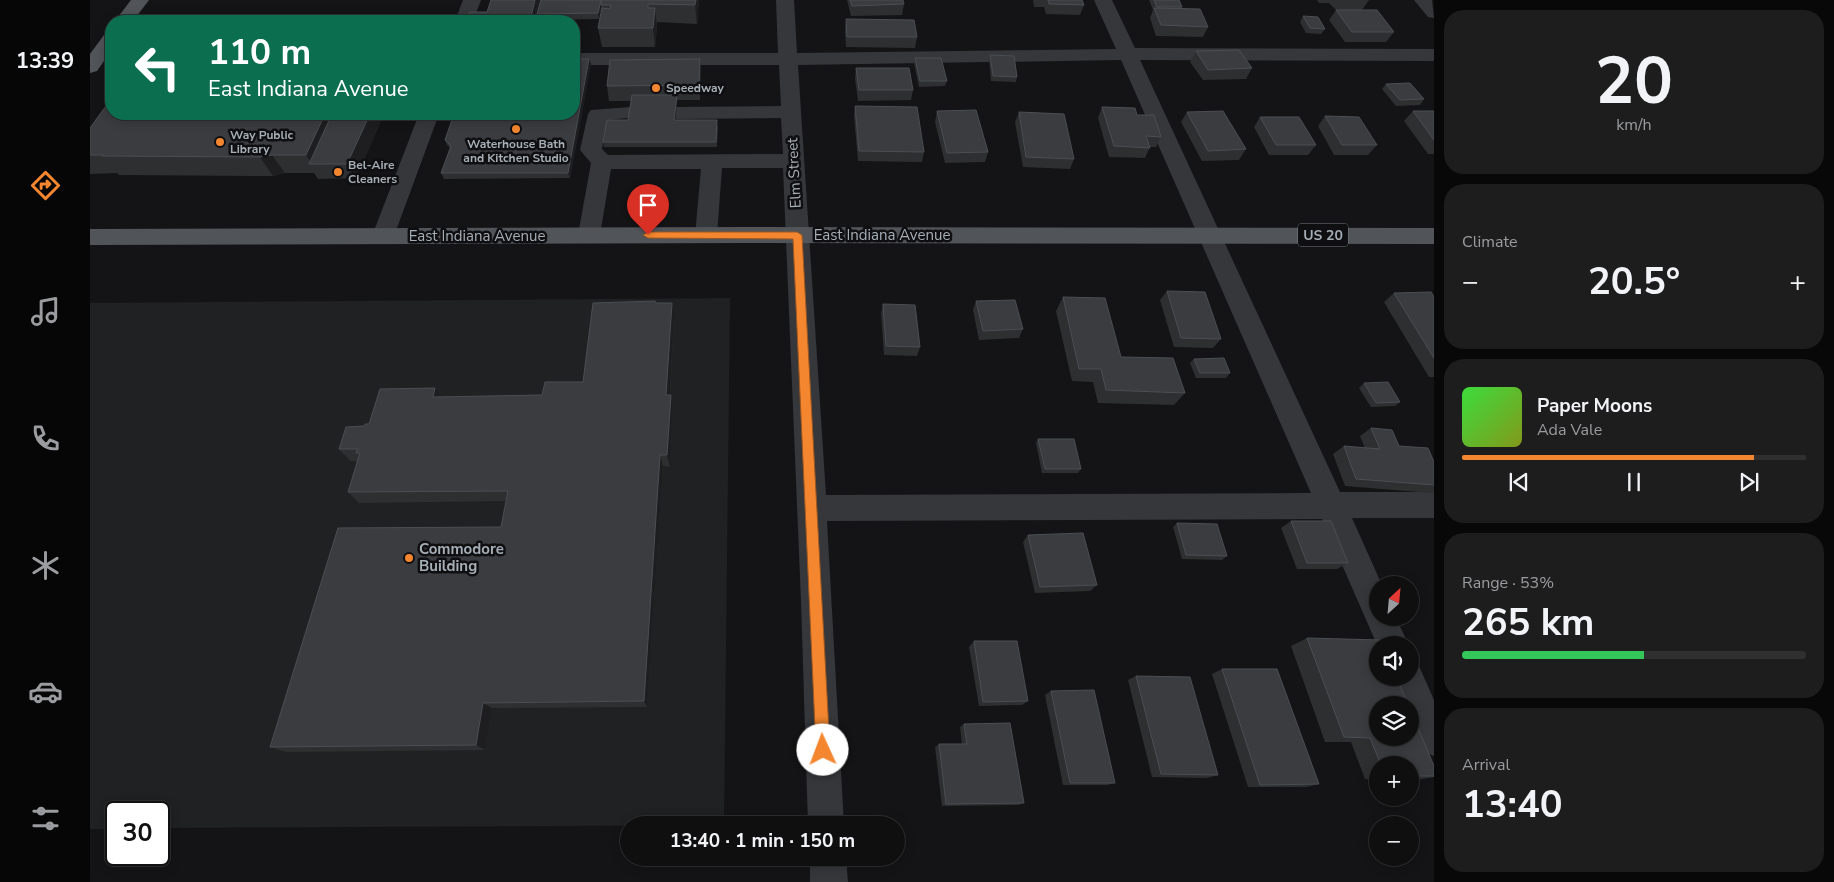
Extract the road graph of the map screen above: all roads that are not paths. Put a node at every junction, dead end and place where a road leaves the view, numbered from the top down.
1 (140, 0) edge
2 (472, 0) edge
3 (785, 0) edge
4 (1103, 0) edge
5 (1423, 0) edge
6 (1434, 13) edge
7 (129, 15) edge
8 (466, 15) edge
9 (105, 46) edge
10 (1129, 54) junction
11 (1434, 55) edge
12 (580, 59) edge
13 (789, 59) junction
14 (93, 60) edge
15 (790, 112) junction
16 (631, 113) edge
17 (687, 117) dead end
18 (427, 120) edge
19 (793, 161) junction
20 (602, 162) junction
21 (712, 162) junction
22 (589, 235) junction
23 (706, 235) junction
24 (797, 235) junction
25 (1211, 235) junction
26 (382, 236) junction
27 (1434, 236) edge
28 (90, 237) edge
29 (1331, 506) junction
30 (1434, 506) edge
31 (812, 508) junction
32 (1369, 591) edge
33 (1411, 686) edge
34 (1434, 739) edge
35 (826, 816) edge
36 (828, 866) edge
37 (829, 882) edge

1 - 7 main road
2 - 8 street
3 - 13 street, Elm Street
4 - 10 street
5 - 6 street
9 - 14 main road
10 - 11 street
10 - 13 street
10 - 25 street
12 - 13 street
13 - 15 street, Elm Street
15 - 17 street
15 - 19 street, Elm Street
16 - 20 street
18 - 26 street
19 - 21 street
19 - 24 street, Elm Street
20 - 21 street
20 - 22 street
21 - 23 street
22 - 23 main road, East Indiana Avenue / US 20
22 - 26 main road, East Indiana Avenue / US 20
23 - 24 main road, East Indiana Avenue / US 20
24 - 25 main road, East Indiana Avenue / US 20
24 - 31 street, Elm Street
25 - 27 main road, East Indiana Avenue / US 20
25 - 29 street
26 - 28 main road, East Indiana Avenue / US 20
29 - 30 street
29 - 31 street
29 - 32 street
31 - 35 street, Elm Street
33 - 34 street
36 - 37 street

